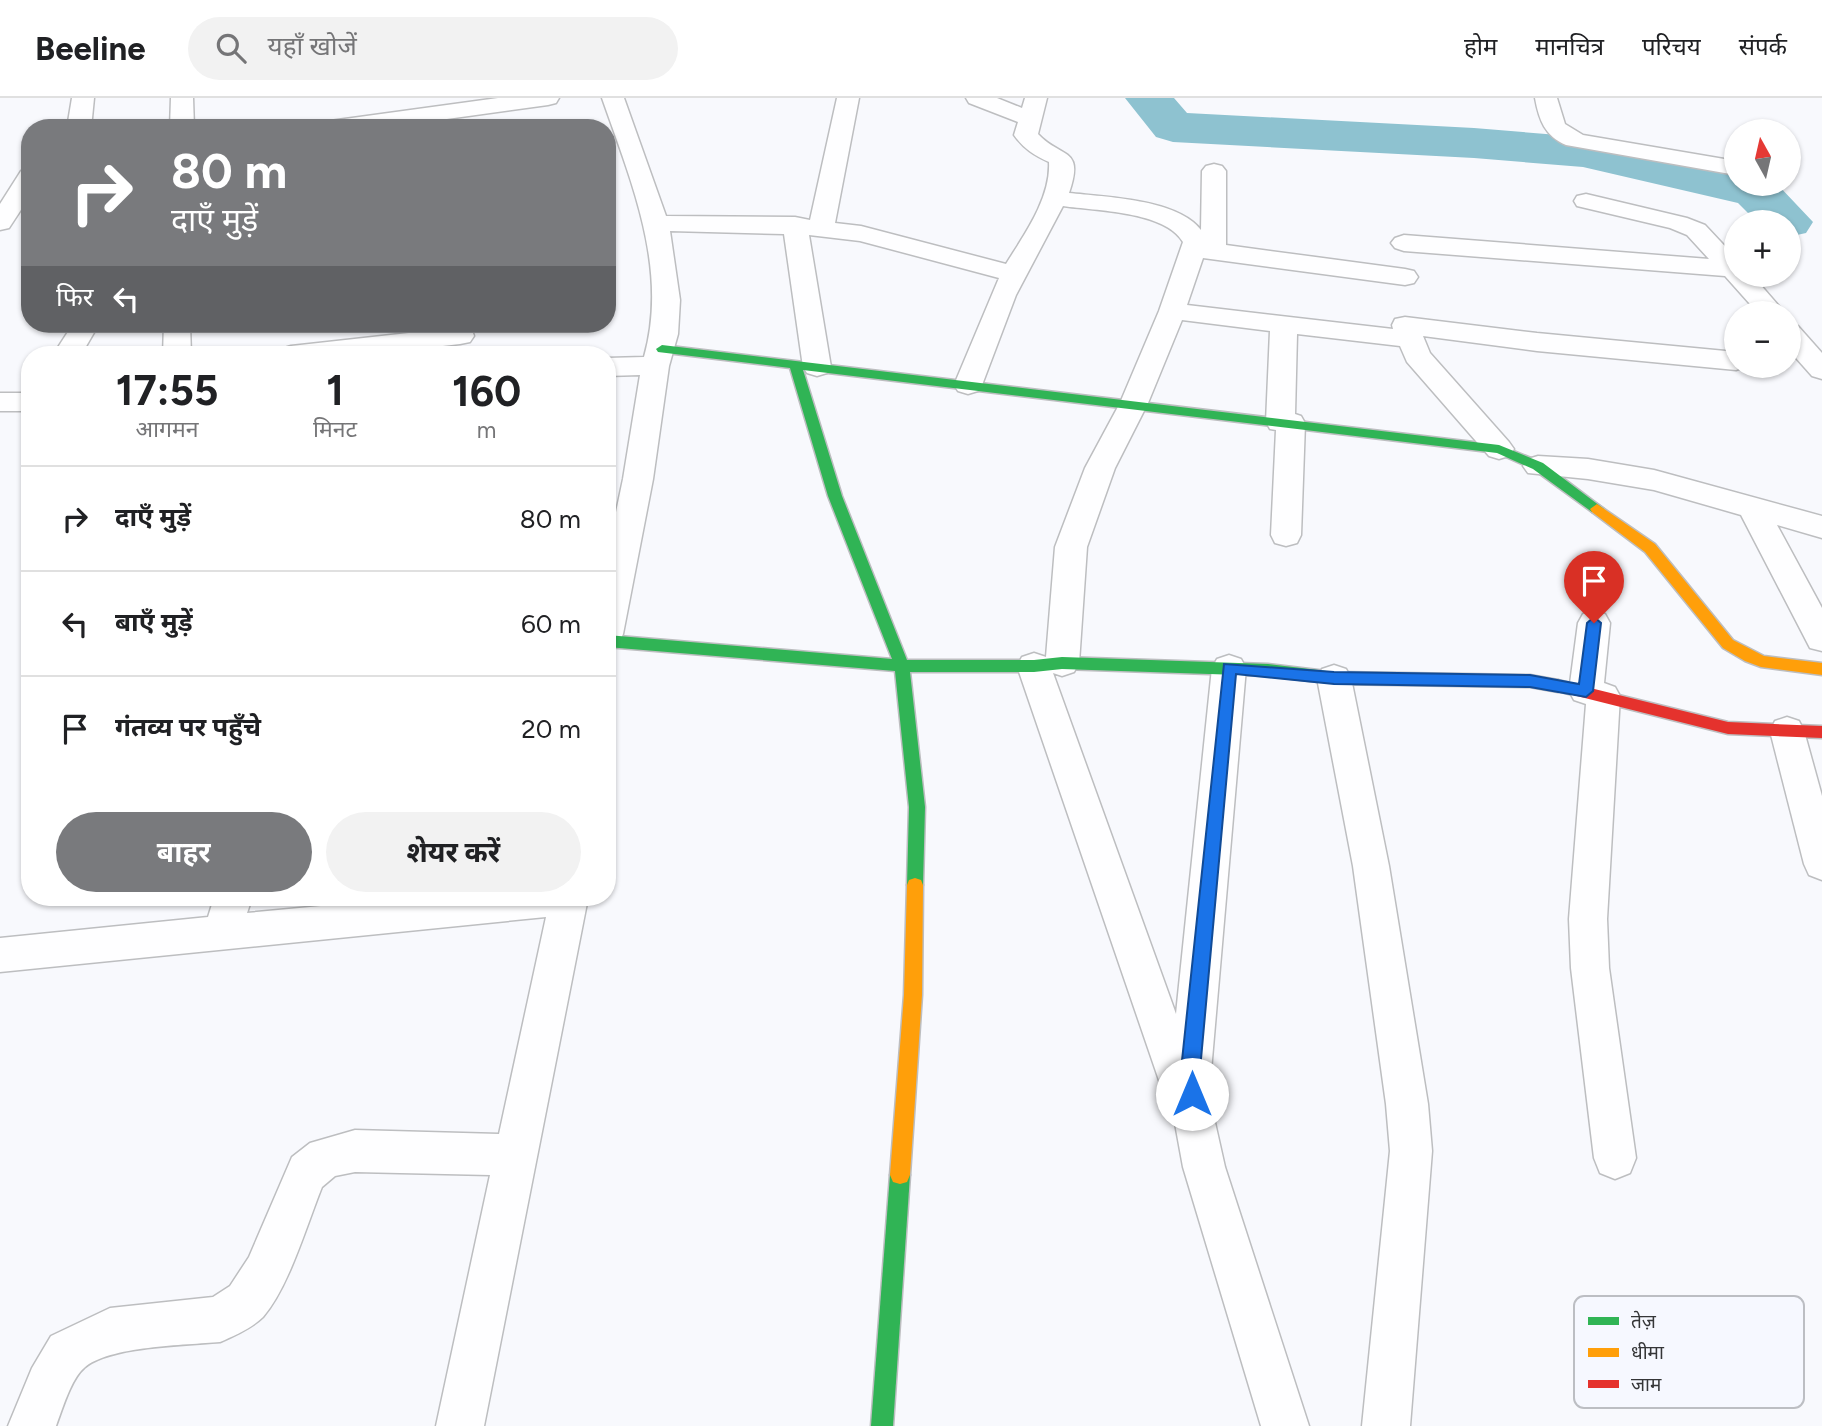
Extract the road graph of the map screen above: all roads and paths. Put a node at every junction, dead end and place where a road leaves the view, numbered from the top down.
1 (83, 98) edge
2 (182, 98) edge
3 (548, 98) edge
4 (613, 98) edge
5 (848, 98) edge
6 (977, 98) edge
7 (1546, 98) edge
8 (426, 106) edge
9 (1033, 108) edge
10 (80, 119) edge
11 (182, 119) edge
12 (407, 119) edge
13 (1724, 166) edge
14 (1214, 171) dead end
15 (21, 173) edge
16 (0, 174) edge
17 (21, 188) edge
18 (1056, 198) junction
19 (1586, 201) dead end
20 (1403, 214) dead end
21 (0, 223) edge
22 (656, 223) junction
23 (795, 225) junction
24 (821, 228) junction
25 (1404, 243) junction
26 (1204, 251) junction
27 (1724, 260) edge
28 (1724, 271) edge
29 (1013, 274) junction
30 (1405, 276) junction
31 (1749, 287) edge
32 (1761, 301) edge
33 (1172, 311) junction
34 (1284, 324) junction
35 (1407, 332) junction
36 (461, 338) edge
37 (381, 346) edge
38 (1801, 347) edge
39 (659, 357) junction
40 (1724, 360) edge
41 (616, 365) edge
42 (806, 366) junction
43 (1801, 368) edge
44 (1821, 370) edge
45 (968, 385) junction
46 (1134, 403) junction
47 (1286, 422) junction
48 (1500, 449) junction
49 (1538, 466) junction
50 (1753, 508) junction
51 (1822, 527) edge
52 (1286, 534) dead end
53 (616, 589) edge
54 (1594, 623) dead end
55 (1822, 639) edge
56 (616, 641) edge
57 (1048, 664) junction
58 (902, 666) junction
59 (1229, 668) junction
60 (1822, 669) edge
61 (1334, 678) junction
62 (1595, 693) junction
63 (1787, 731) junction
64 (1822, 732) edge
65 (1822, 864) edge
66 (409, 906) edge
67 (567, 906) edge
68 (228, 915) edge
69 (0, 955) edge
70 (1193, 1118) junction
71 (516, 1155) junction
72 (1615, 1158) dead end
73 (32, 1426) edge
74 (460, 1426) edge
75 (882, 1426) edge
76 (1284, 1426) edge
77 (1386, 1426) edge

1 - 10 street
2 - 11 street
3 - 8 street
4 - 22 street
5 - 24 street
6 - 9 street
7 - 13 street
8 - 12 street
9 - 18 street
14 - 26 street
15 - 16 street
17 - 21 street
18 - 26 street
18 - 29 street
19 - 27 street
20 - 25 street
22 - 23 street
22 - 39 street
23 - 24 street
23 - 42 street
24 - 29 street
25 - 28 street
25 - 30 street
26 - 30 street
26 - 33 street
29 - 45 street
30 - 35 street
31 - 32 street
33 - 34 street
33 - 46 street
34 - 35 street
34 - 47 street
35 - 40 street
35 - 48 street
36 - 37 street
38 - 44 street
39 - 41 street
39 - 42 street
39 - 53 street
42 - 45 street
42 - 58 street
43 - 44 street
45 - 46 street
46 - 47 street
46 - 57 street
47 - 48 street
47 - 52 street
48 - 49 street
49 - 50 street
49 - 60 street
50 - 51 street
50 - 55 street
54 - 62 street
56 - 58 street
57 - 58 street
57 - 59 street
57 - 70 street
58 - 75 street
59 - 61 street
59 - 70 street
61 - 62 street
61 - 77 street
62 - 63 street
62 - 72 street
63 - 64 street
63 - 65 street
66 - 68 street
67 - 71 street
68 - 69 street
70 - 76 street
71 - 73 street
71 - 74 street

